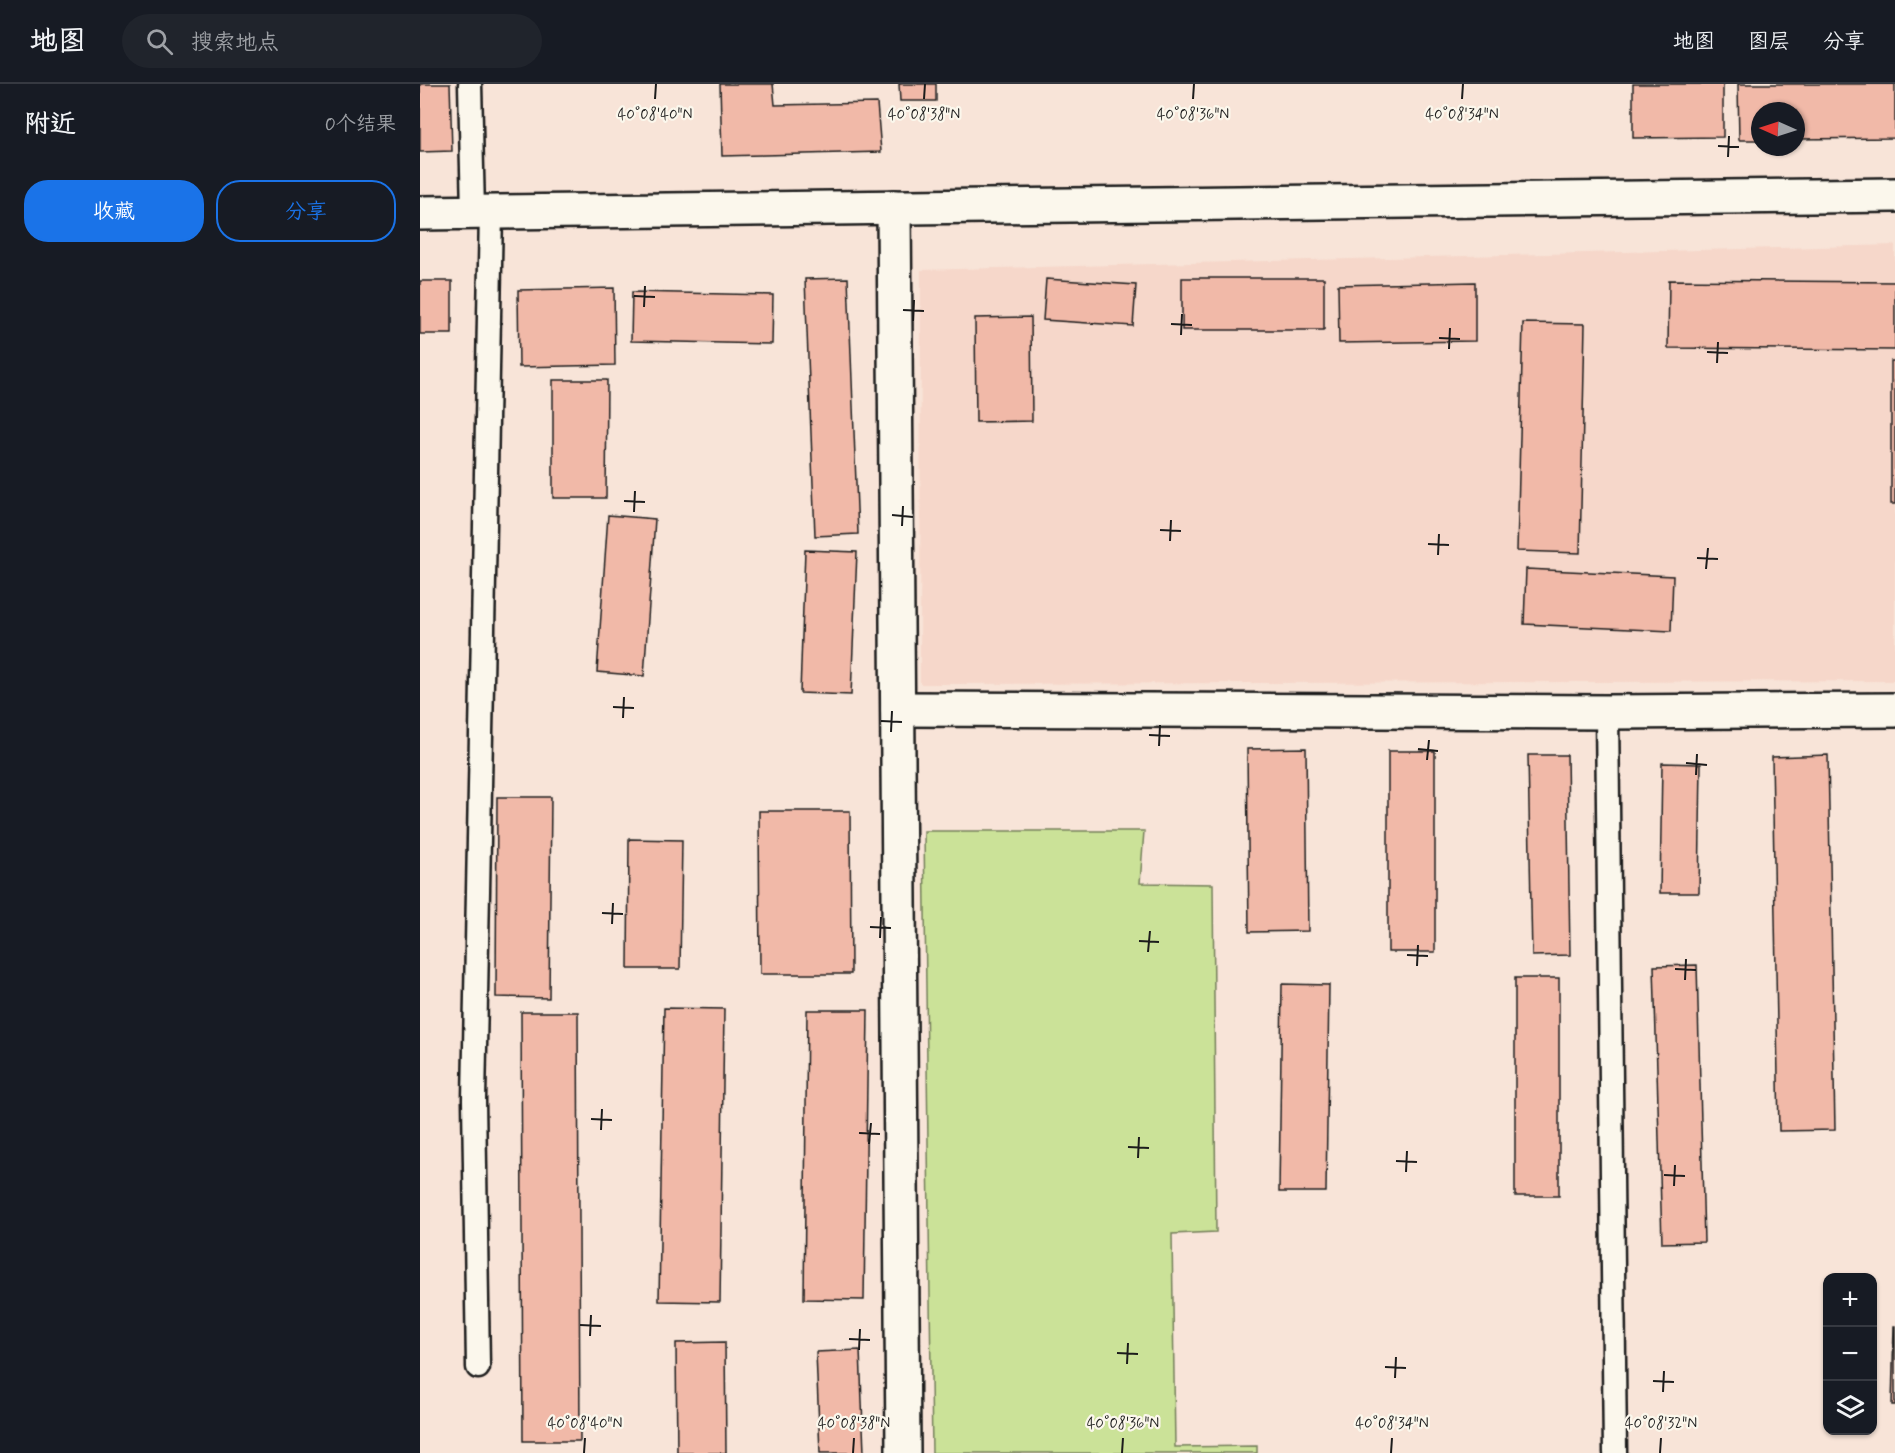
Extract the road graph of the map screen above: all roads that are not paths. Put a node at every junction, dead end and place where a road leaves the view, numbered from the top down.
1 (470, 84) edge
2 (1895, 195) edge
3 (894, 207) junction
4 (482, 212) junction
5 (420, 213) edge
6 (898, 709) junction
7 (1895, 710) edge
8 (1607, 712) junction
9 (478, 1367) dead end
10 (903, 1453) edge
11 (1615, 1453) edge

1 - 4 street
2 - 3 main road
3 - 4 main road
3 - 6 main road
4 - 5 main road
4 - 9 street
6 - 8 main road
6 - 10 main road
7 - 8 main road
8 - 11 street

